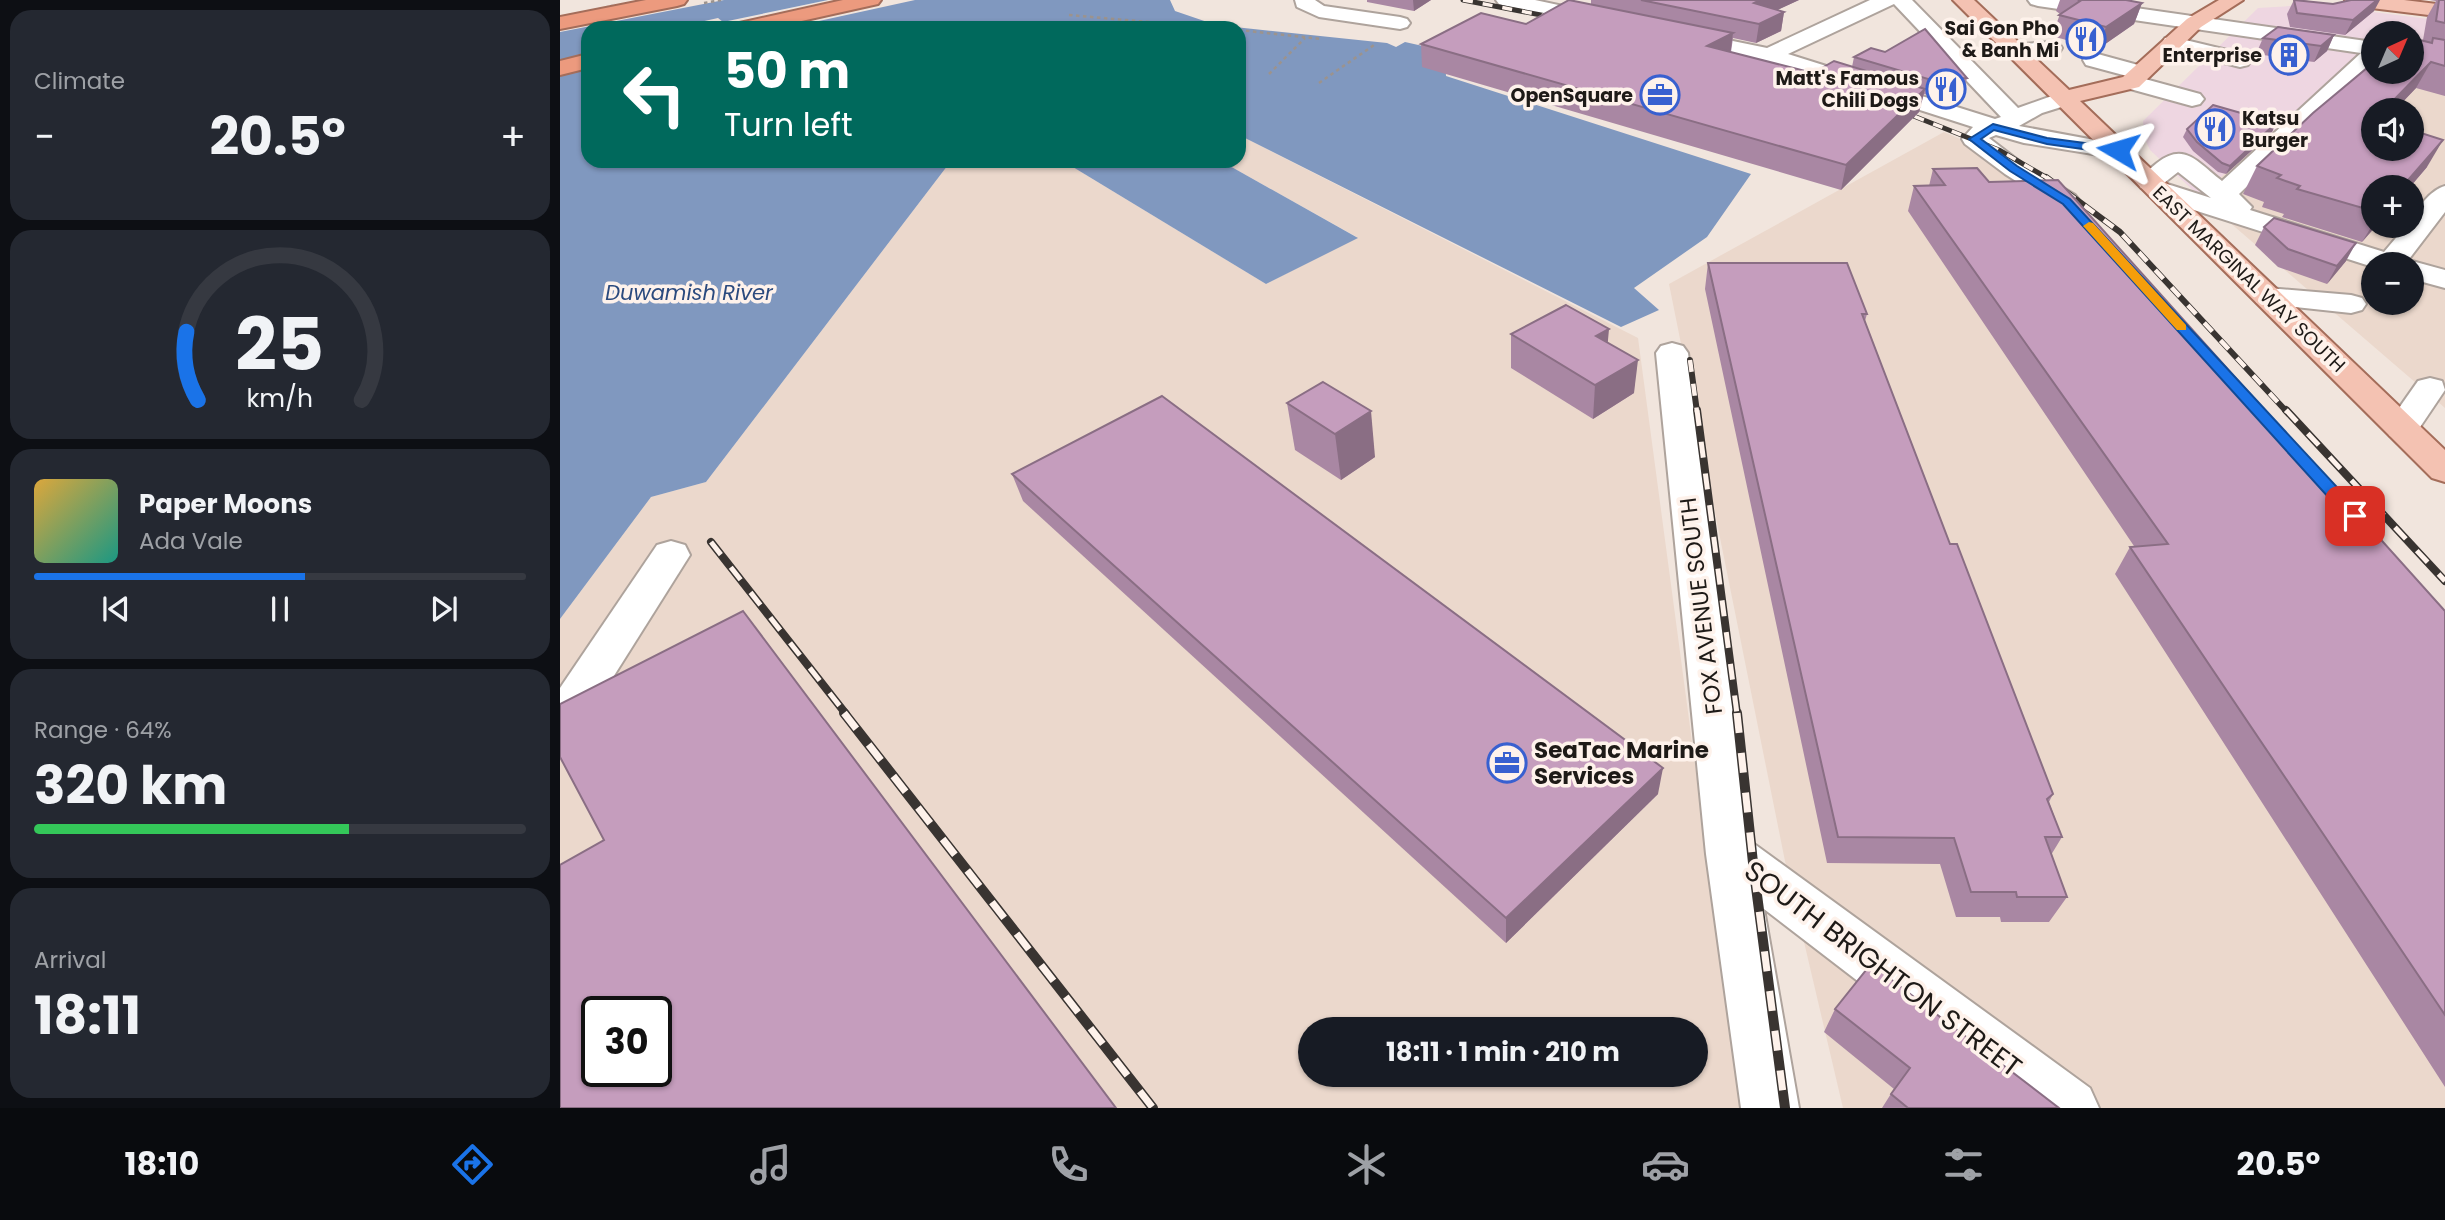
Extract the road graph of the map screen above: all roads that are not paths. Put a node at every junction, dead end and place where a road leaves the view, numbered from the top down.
1 (677, 0) edge
2 (871, 0) edge
3 (1305, 0) edge
4 (1506, 0) edge
5 (1577, 0) edge
6 (1886, 0) edge
7 (1901, 0) edge
8 (1963, 0) edge
9 (2233, 0) edge
10 (2356, 0) edge
11 (1554, 9) junction
12 (2445, 11) edge
13 (774, 21) edge
14 (560, 23) edge
15 (1400, 23) dead end
16 (2194, 23) junction
17 (1625, 24) edge
18 (2022, 27) edge
19 (1664, 33) edge
20 (2173, 43) junction
21 (2051, 48) dead end
22 (2361, 49) edge
23 (1769, 55) junction
24 (2094, 60) dead end
25 (2239, 60) dead end
26 (2361, 62) edge
27 (581, 63) edge
28 (560, 68) edge
29 (2066, 98) junction
30 (2131, 98) junction
31 (2184, 105) dead end
32 (2005, 123) junction
33 (2118, 150) junction
34 (2154, 186) junction
35 (2223, 194) junction
36 (2445, 194) edge
37 (2259, 222) junction
38 (2094, 232) edge
39 (2400, 252) edge
40 (2361, 254) edge
41 (2424, 273) edge
42 (2445, 279) edge
43 (2268, 297) junction
44 (2351, 304) dead end
45 (1672, 353) dead end
46 (2430, 388) dead end
47 (2402, 428) junction
48 (2445, 470) edge
49 (671, 555) dead end
50 (560, 723) edge
51 (1730, 854) junction
52 (1770, 1108) edge
53 (2070, 1108) edge

1 - 14 highway
2 - 13 highway
3 - 15 street
4 - 11 street
5 - 11 street
6 - 23 street
7 - 32 street
8 - 18 main road, EAST MARGINAL WAY SOUTH
9 - 16 main road
10 - 12 main road
11 - 17 street
16 - 18 street
16 - 20 main road
16 - 22 street
18 - 21 street
18 - 29 main road, EAST MARGINAL WAY SOUTH
19 - 23 street
20 - 25 street
20 - 30 main road
23 - 32 street
24 - 30 street
26 - 35 street
27 - 28 highway
29 - 30 main road
29 - 32 street
29 - 33 main road, EAST MARGINAL WAY SOUTH
30 - 31 street
30 - 33 main road
32 - 33 street
32 - 38 street
33 - 34 main road, EAST MARGINAL WAY SOUTH
34 - 35 street
34 - 37 street
34 - 43 main road, EAST MARGINAL WAY SOUTH
35 - 37 street
36 - 39 street
37 - 40 street
41 - 42 street
43 - 44 street
43 - 47 main road, EAST MARGINAL WAY SOUTH
45 - 51 street, FOX AVENUE SOUTH
46 - 47 street
47 - 48 main road, EAST MARGINAL WAY SOUTH
49 - 50 street
51 - 52 street, FOX AVENUE SOUTH
51 - 53 street, SOUTH BRIGHTON STREET

